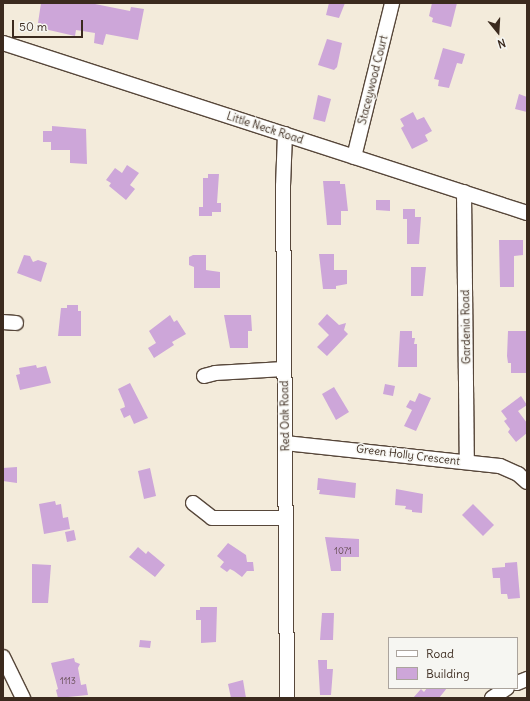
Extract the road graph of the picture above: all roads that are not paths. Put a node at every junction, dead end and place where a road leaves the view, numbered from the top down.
1 (392, 3) edge
2 (3, 43) edge
3 (285, 134) junction
4 (354, 157) junction
5 (464, 192) junction
6 (527, 213) edge
7 (284, 369) junction
8 (204, 376) dead end
9 (285, 443) junction
10 (467, 462) junction
11 (527, 482) edge
12 (193, 503) dead end
13 (286, 518) junction
14 (3, 657) edge
15 (506, 689) edge
16 (23, 698) edge
17 (287, 698) edge
18 (492, 698) edge

1 - 4 street, Staceywood Court
2 - 3 street, Little Neck Road
3 - 4 street, Little Neck Road
3 - 7 street, Red Oak Road
4 - 5 street, Little Neck Road
5 - 6 street, Little Neck Road
5 - 10 street, Gardenia Road
7 - 8 street
7 - 9 street, Red Oak Road
9 - 10 street, Green Holly Crescent
9 - 13 street, Red Oak Road
10 - 11 street, Green Holly Crescent
12 - 13 street
13 - 17 street, Red Oak Road
14 - 16 street
15 - 18 street

